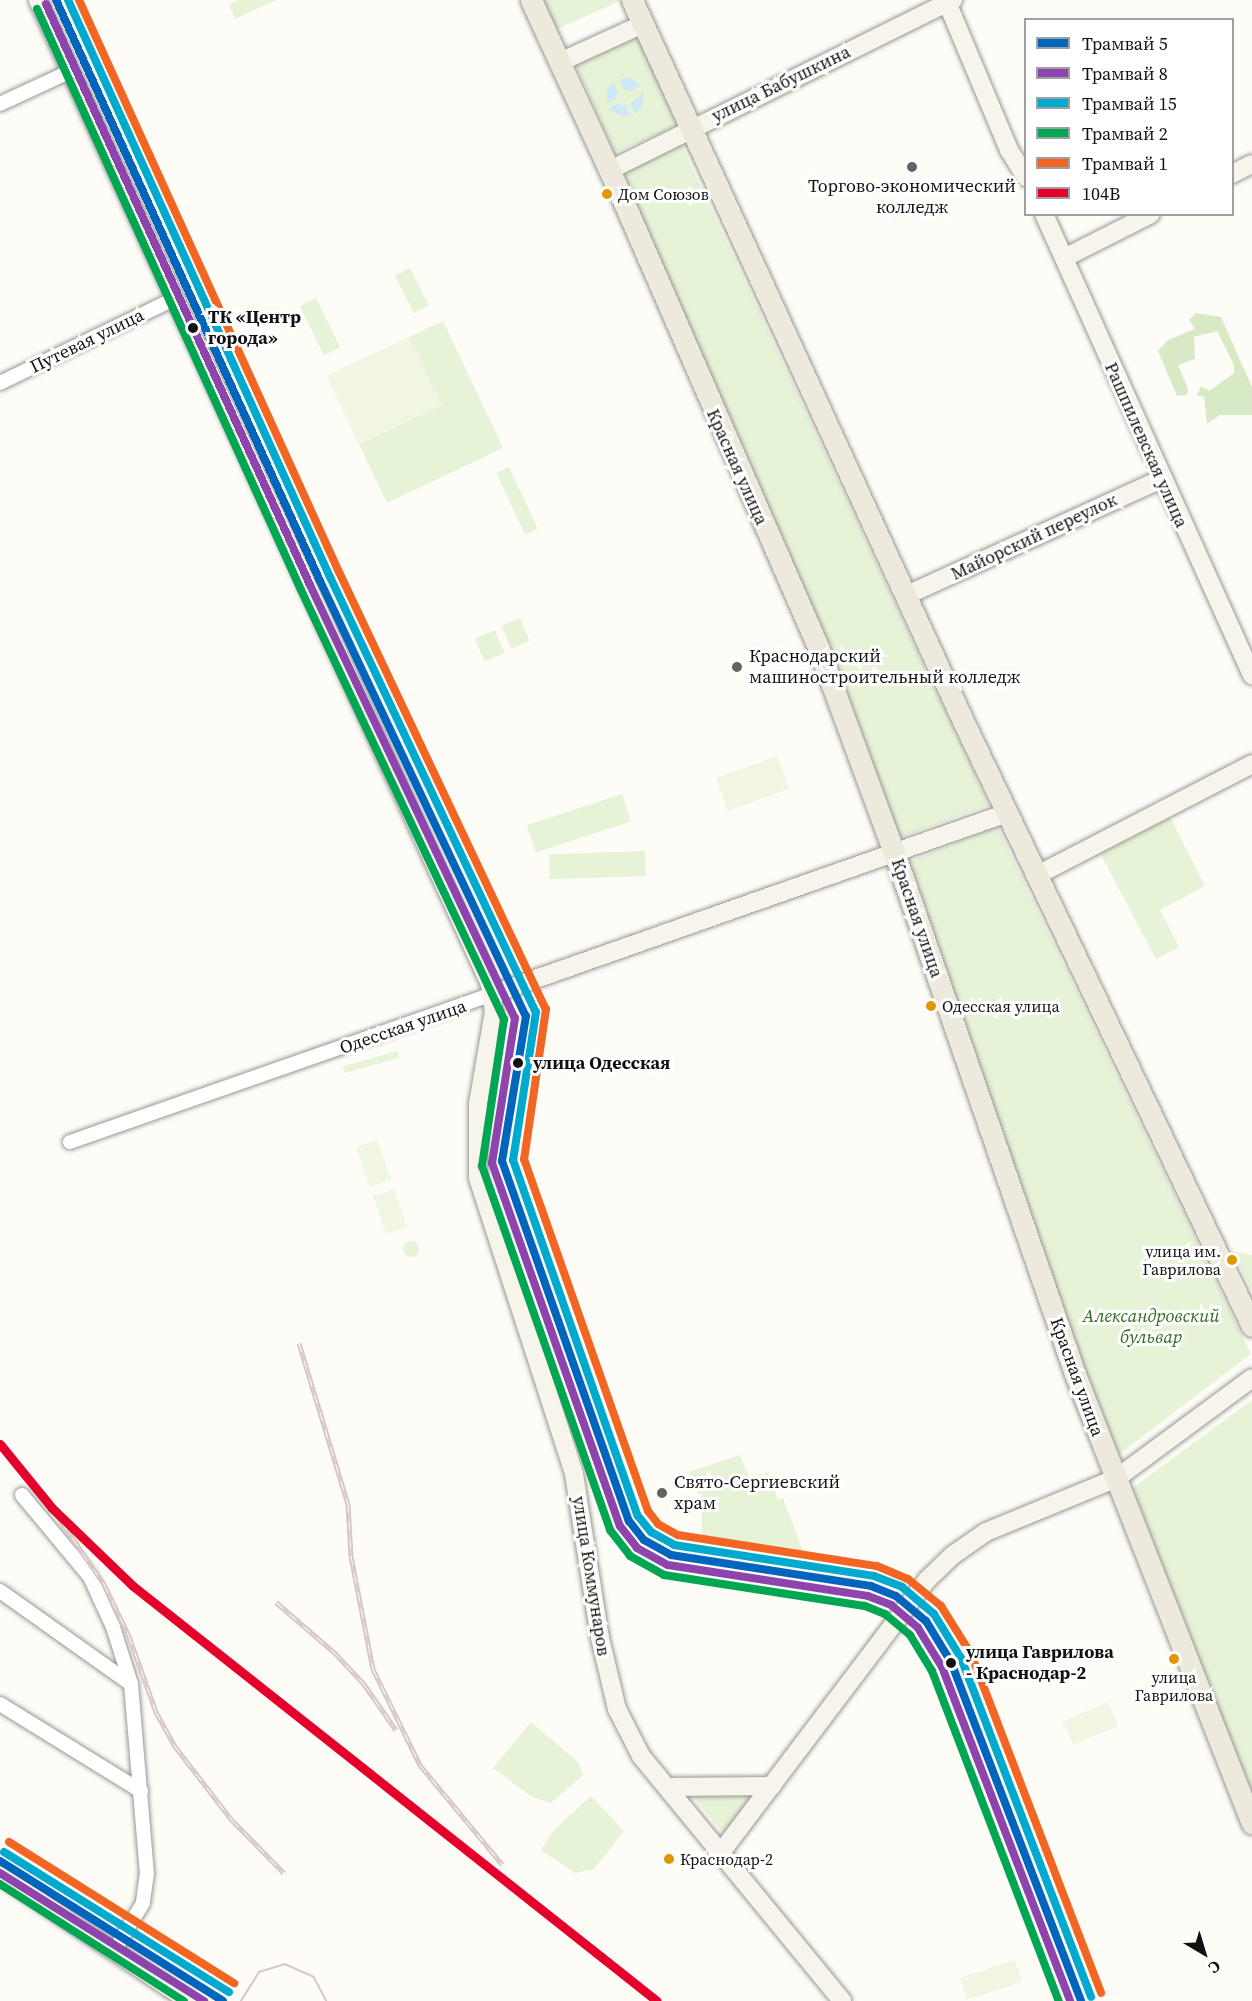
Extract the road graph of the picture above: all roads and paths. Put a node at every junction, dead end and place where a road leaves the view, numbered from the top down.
1 (38, 0) edge
2 (531, 0) edge
3 (632, 0) edge
4 (949, 1) edge
5 (643, 24) junction
6 (560, 62) junction
7 (71, 71) junction
8 (0, 104) edge
9 (692, 128) junction
10 (1252, 164) edge
11 (610, 170) junction
12 (1234, 173) edge
13 (1024, 174) edge
14 (1045, 216) edge
15 (1147, 216) edge
16 (1064, 258) junction
17 (174, 299) junction
18 (0, 383) edge
19 (1162, 479) junction
20 (907, 595) junction
21 (1252, 675) edge
22 (1252, 764) edge
23 (1007, 813) junction
24 (894, 852) junction
25 (1037, 875) junction
26 (493, 994) junction
27 (70, 1142) dead end
28 (1252, 1326) edge
29 (1249, 1382) edge
30 (1117, 1478) junction
31 (22, 1495) dead end
32 (0, 1592) edge
33 (131, 1684) junction
34 (0, 1704) edge
35 (772, 1786) junction
36 (669, 1787) junction
37 (141, 1791) junction
38 (1252, 1823) edge
39 (722, 1851) junction
40 (0, 1875) edge
41 (114, 1951) junction
42 (189, 2001) edge
43 (842, 2001) edge

1 - 7 main road, улица Коммунаров
2 - 6 main road, Красная улица
3 - 5 main road
4 - 9 main road, улица Бабушкина
4 - 13 main road
5 - 6 main road
5 - 9 main road
6 - 11 main road, Красная улица
7 - 8 street
7 - 17 main road, улица Коммунаров
9 - 11 main road, улица Бабушкина
9 - 20 main road
10 - 12 main road
11 - 24 main road, Красная улица
14 - 16 main road, Рашпилевская улица
15 - 16 main road
16 - 19 main road, Рашпилевская улица
17 - 18 street, Путевая улица
17 - 26 main road, улица Коммунаров
19 - 20 main road, Майорский переулок
19 - 21 main road, Рашпилевская улица
20 - 23 main road
22 - 25 main road
23 - 24 main road, Одесская улица
23 - 25 main road
24 - 26 main road, Одесская улица
24 - 30 main road, Красная улица
25 - 28 main road
26 - 27 street, Одесская улица
26 - 36 main road, улица Коммунаров
29 - 30 main road
30 - 35 main road
30 - 38 main road, Красная улица
31 - 33 street
32 - 33 street
33 - 37 street
34 - 37 street
35 - 36 main road
35 - 39 main road
36 - 39 main road, улица Коммунаров
37 - 41 street
39 - 43 main road, улица Коммунаров
40 - 41 main road
41 - 42 main road

